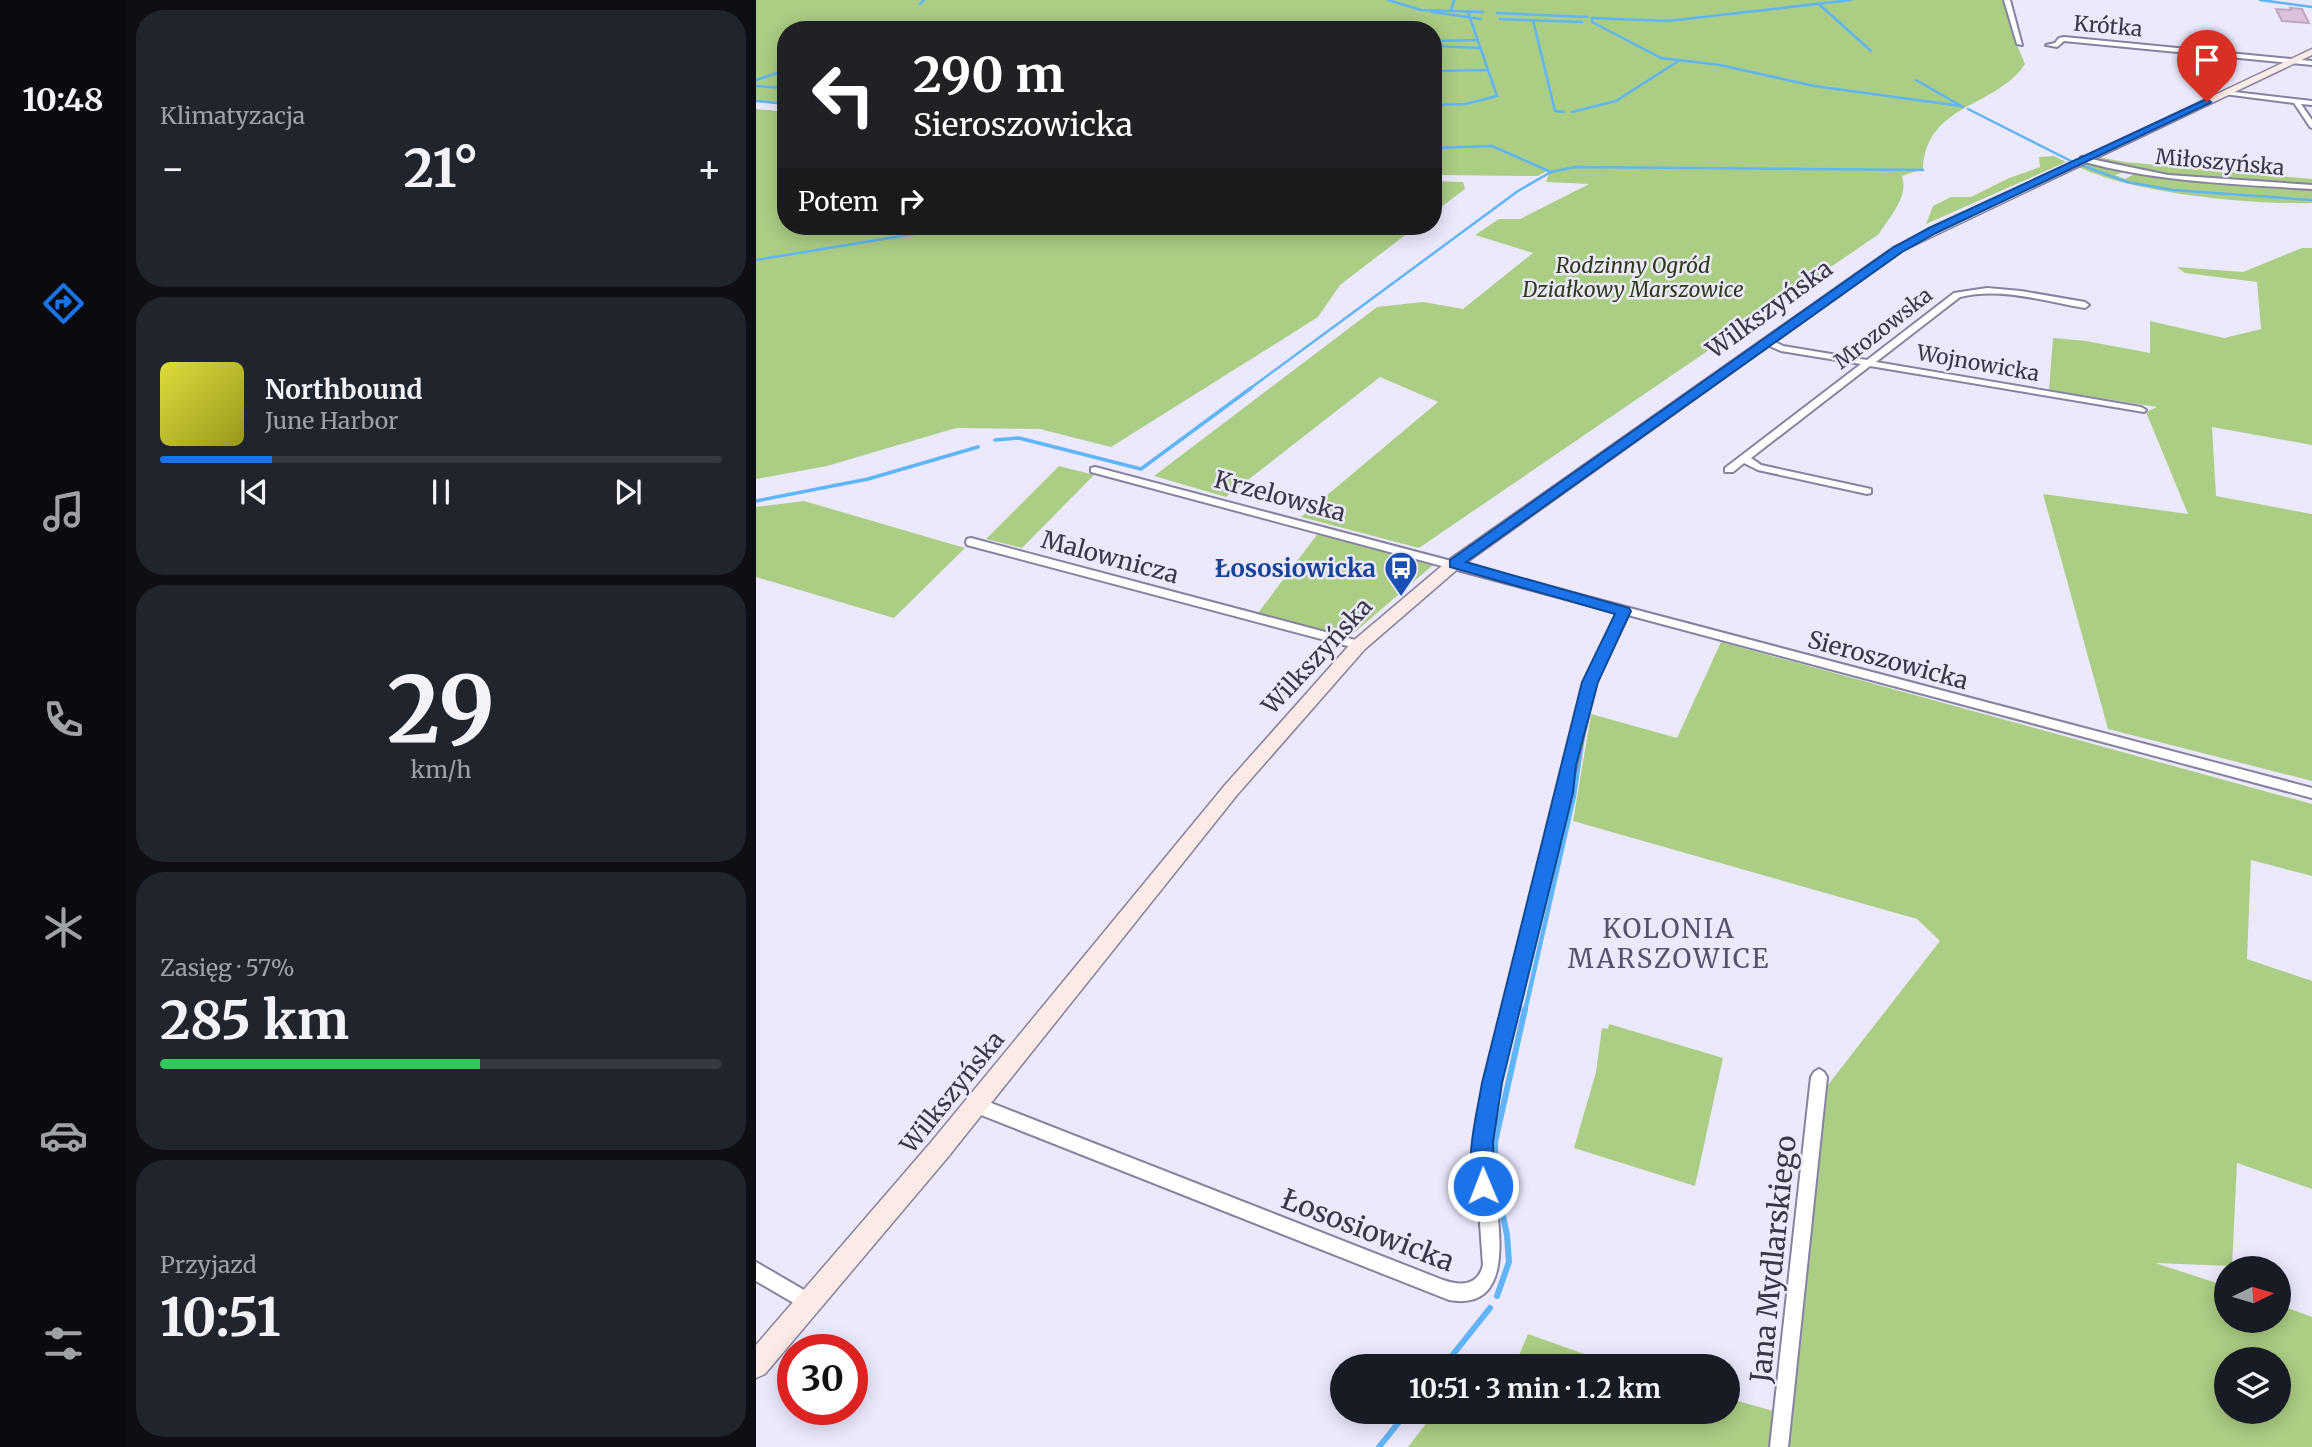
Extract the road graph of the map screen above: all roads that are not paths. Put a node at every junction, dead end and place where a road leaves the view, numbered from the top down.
1 (2007, 0) edge
2 (2020, 44) dead end
3 (2049, 45) dead end
4 (2312, 51) edge
5 (2293, 61) junction
6 (2312, 63) edge
7 (2226, 93) junction
8 (2297, 102) junction
9 (2312, 103) edge
10 (2312, 126) edge
11 (2079, 161) junction
12 (2312, 187) edge
13 (2085, 305) dead end
14 (1768, 342) junction
15 (1871, 362) junction
16 (2141, 410) dead end
17 (1745, 459) junction
18 (1095, 470) dead end
19 (1729, 470) dead end
20 (1867, 491) dead end
21 (971, 542) dead end
22 (1455, 564) junction
23 (1624, 611) junction
24 (1359, 645) junction
25 (2312, 793) edge
26 (1819, 1077) dead end
27 (976, 1105) junction
28 (756, 1271) edge
29 (810, 1303) junction
30 (756, 1366) edge
31 (1779, 1447) edge

1 - 2 street
3 - 5 street, Krótka
4 - 5 street, Wilkszyńska
5 - 6 street, Krótka
5 - 7 street, Wilkszyńska
7 - 8 street
7 - 11 street, Wilkszyńska
8 - 9 street
8 - 10 street
11 - 12 street, Miłoszyńska
11 - 14 street, Wilkszyńska
13 - 15 street, Mrozowska
14 - 15 street, Wojnowicka
14 - 22 street, Wilkszyńska
15 - 16 street, Wojnowicka
15 - 17 street, Mrozowska
17 - 19 street, Mrozowska
17 - 20 street
18 - 22 street, Krzelowska
21 - 24 street, Malownicza
22 - 23 street, Sieroszowicka
22 - 24 street, Wilkszyńska
23 - 25 street, Sieroszowicka
23 - 27 street, Łososiowicka
24 - 27 street, Wilkszyńska
26 - 31 street, Jana Mydlarskiego
27 - 29 street, Wilkszyńska
28 - 29 street
29 - 30 street, Wilkszyńska

